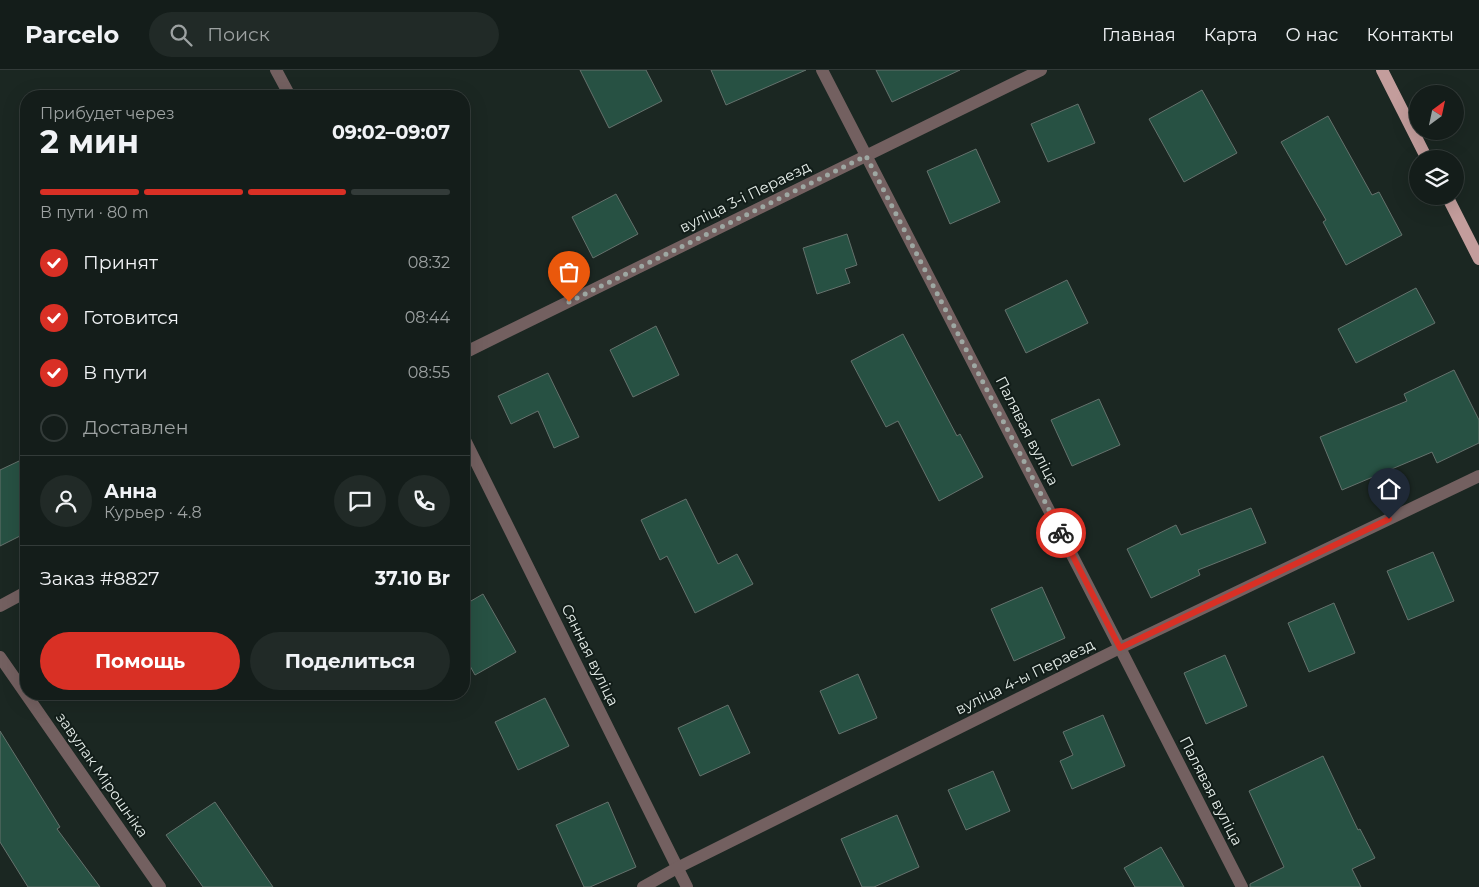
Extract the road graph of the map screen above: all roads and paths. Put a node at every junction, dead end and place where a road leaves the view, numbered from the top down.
1 (276, 70) edge
2 (822, 70) edge
3 (1041, 70) edge
4 (1382, 70) edge
5 (287, 90) edge
6 (1423, 150) edge
7 (866, 156) junction
8 (1452, 205) edge
9 (1479, 259) edge
10 (470, 350) edge
11 (470, 450) edge
12 (1479, 476) edge
13 (20, 595) edge
14 (0, 606) edge
15 (1120, 648) junction
16 (0, 657) edge
17 (20, 686) edge
18 (30, 700) edge
19 (677, 868) junction
20 (160, 887) edge
21 (643, 887) edge
22 (687, 887) edge
23 (1242, 887) edge

1 - 5 street
2 - 7 street, Палявая вуліца
3 - 7 street, вуліца 3-і Пераезд
4 - 6 main road
7 - 10 street, вуліца 3-і Пераезд
7 - 15 street, Палявая вуліца
8 - 9 main road
11 - 19 street, Сянная вуліца
12 - 15 street, вуліца 4-ы Пераезд
13 - 14 street
15 - 19 street, вуліца 4-ы Пераезд
15 - 23 street, Палявая вуліца
16 - 17 street, завулак Мірошніка
18 - 20 street, завулак Мірошніка
19 - 21 street, вуліца 4-ы Пераезд
19 - 22 street, Сянная вуліца

